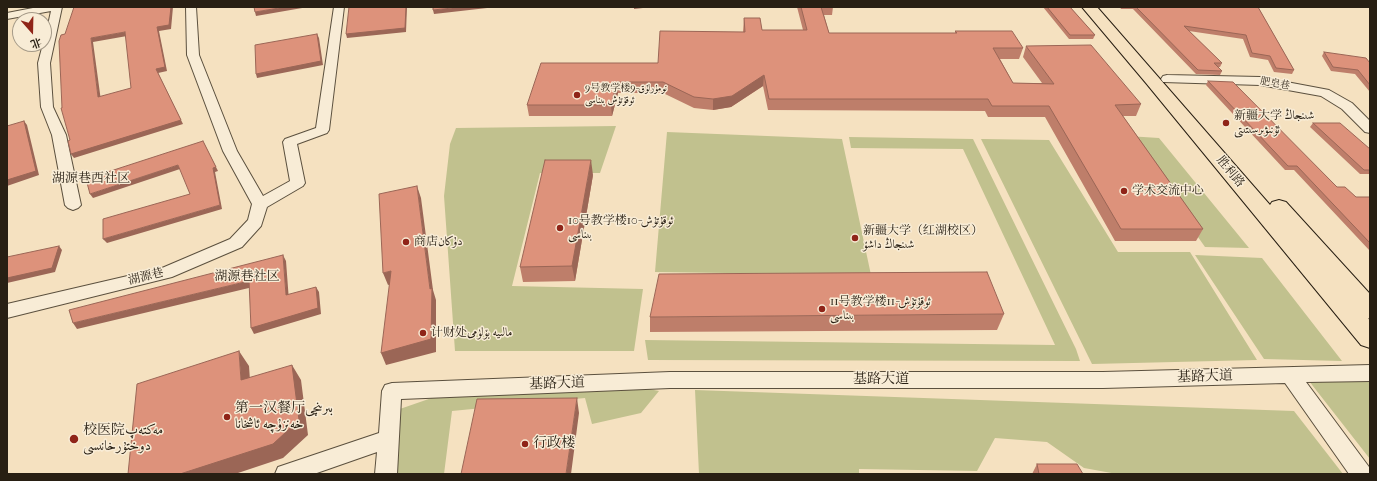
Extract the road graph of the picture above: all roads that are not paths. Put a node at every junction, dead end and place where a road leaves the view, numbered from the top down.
1 (56, 7) edge
2 (191, 7) edge
3 (339, 7) edge
4 (1089, 7) edge
5 (1103, 7) edge
6 (7, 16) edge
7 (1167, 79) junction
8 (1370, 129) edge
9 (260, 204) junction
10 (73, 206) dead end
11 (1370, 310) edge
12 (7, 311) edge
13 (1370, 338) edge
14 (1370, 373) edge
15 (1290, 375) junction
16 (388, 439) junction
17 (286, 474) edge
18 (386, 474) edge
19 (1361, 474) edge

1 - 6 street
1 - 10 street
2 - 9 street
3 - 9 street
4 - 13 main road, 胜利路
5 - 7 main road, 胜利路
7 - 8 street, 肥皂巷
7 - 11 main road, 胜利路
9 - 12 street, 湖源巷
14 - 15 street, 基路大道
15 - 16 street, 基路大道
15 - 19 street
16 - 17 street
16 - 18 street

